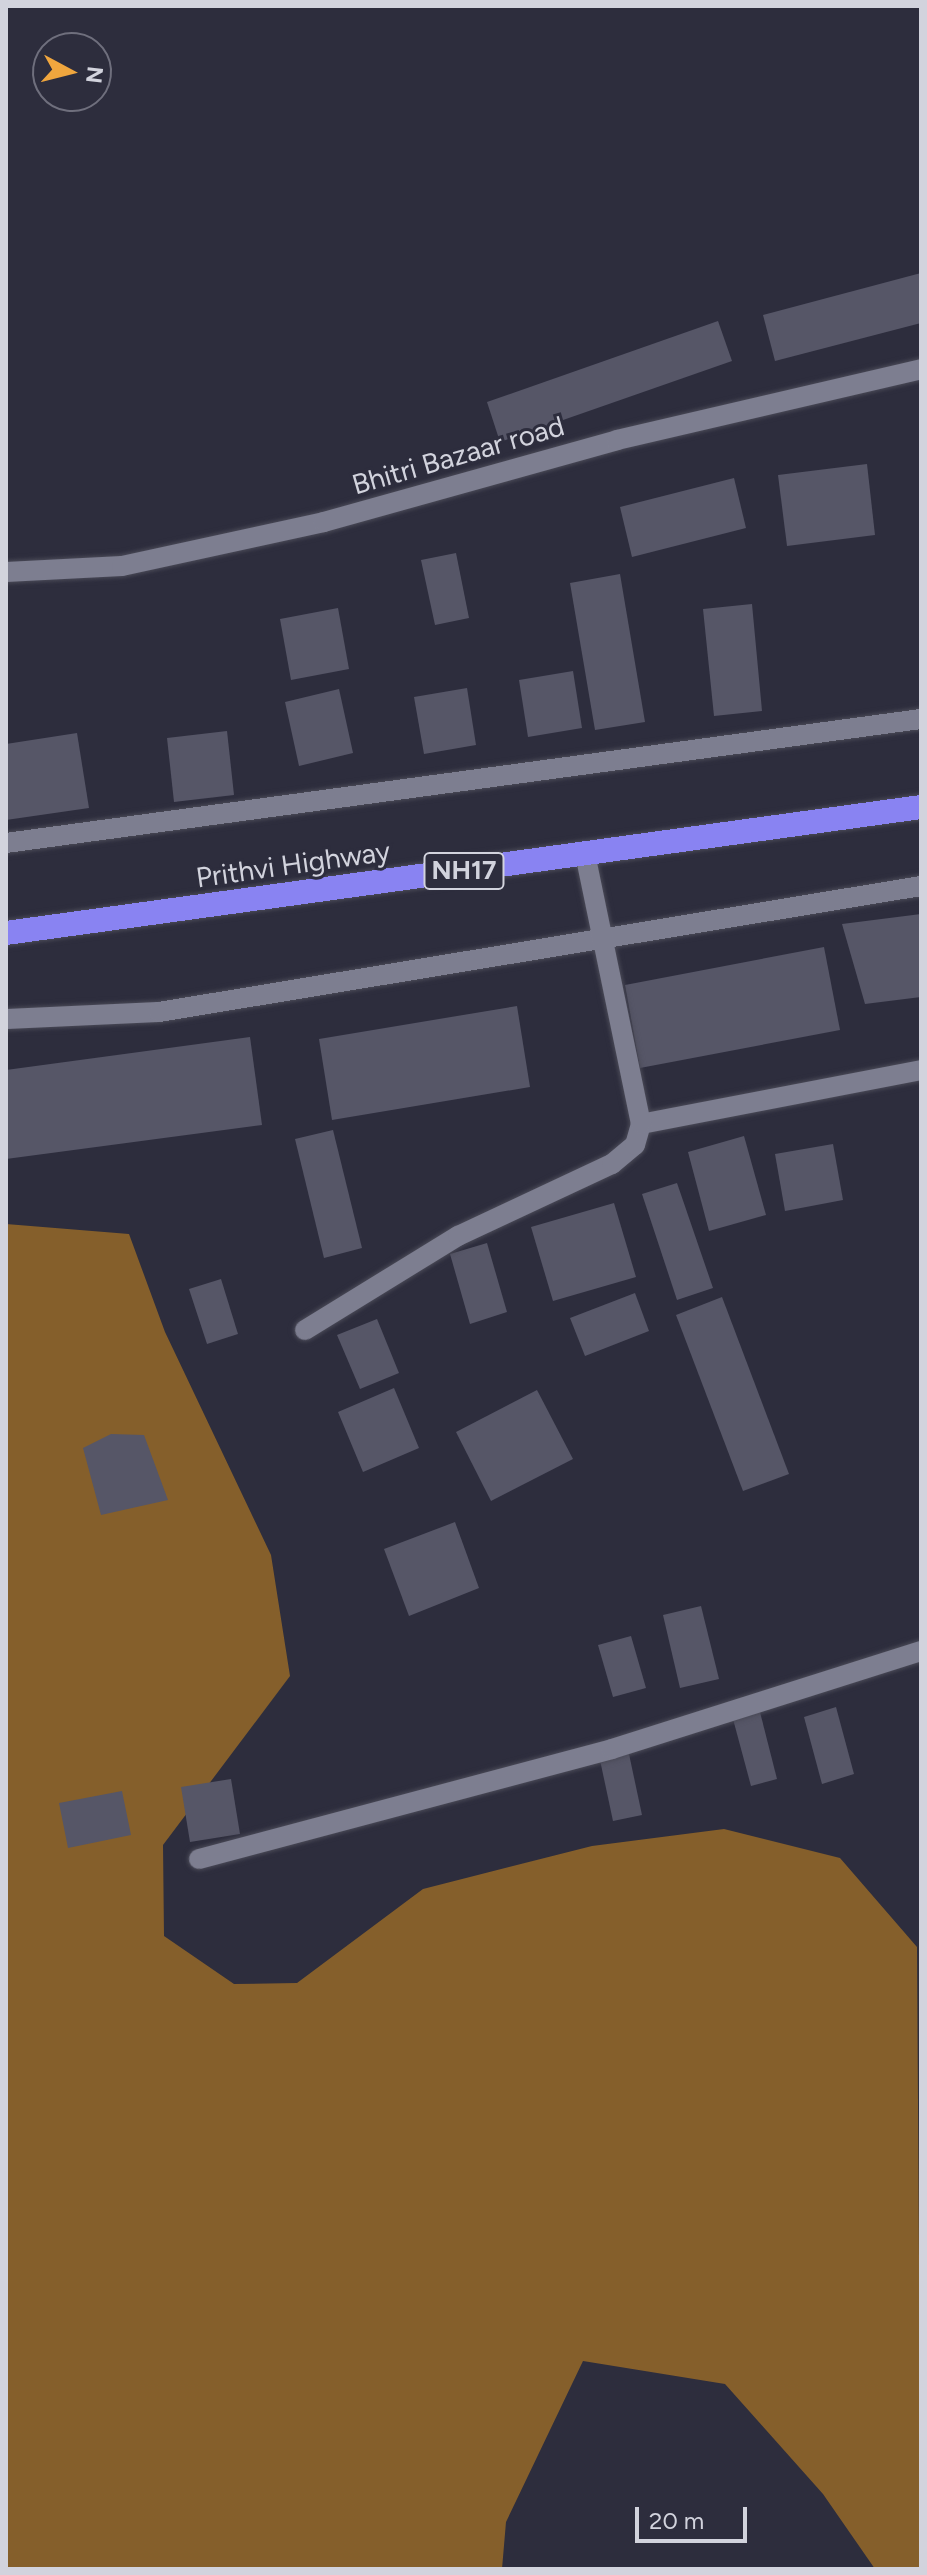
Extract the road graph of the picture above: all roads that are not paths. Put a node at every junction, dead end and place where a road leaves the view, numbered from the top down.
1 (921, 369) edge
2 (6, 572) edge
3 (921, 719) edge
4 (921, 807) edge
5 (6, 843) edge
6 (585, 854) junction
7 (921, 886) edge
8 (6, 933) edge
9 (597, 939) junction
10 (6, 1019) edge
11 (921, 1070) edge
12 (641, 1124) junction
13 (305, 1330) dead end
14 (921, 1651) edge
15 (199, 1859) dead end

1 - 2 street, Bhitri Bazaar road
3 - 5 street
4 - 6 highway, Prithvi Highway / NH17
6 - 8 highway, Prithvi Highway / NH17
6 - 9 street
7 - 9 street
9 - 10 street
9 - 12 street
11 - 12 street
12 - 13 street
14 - 15 street

